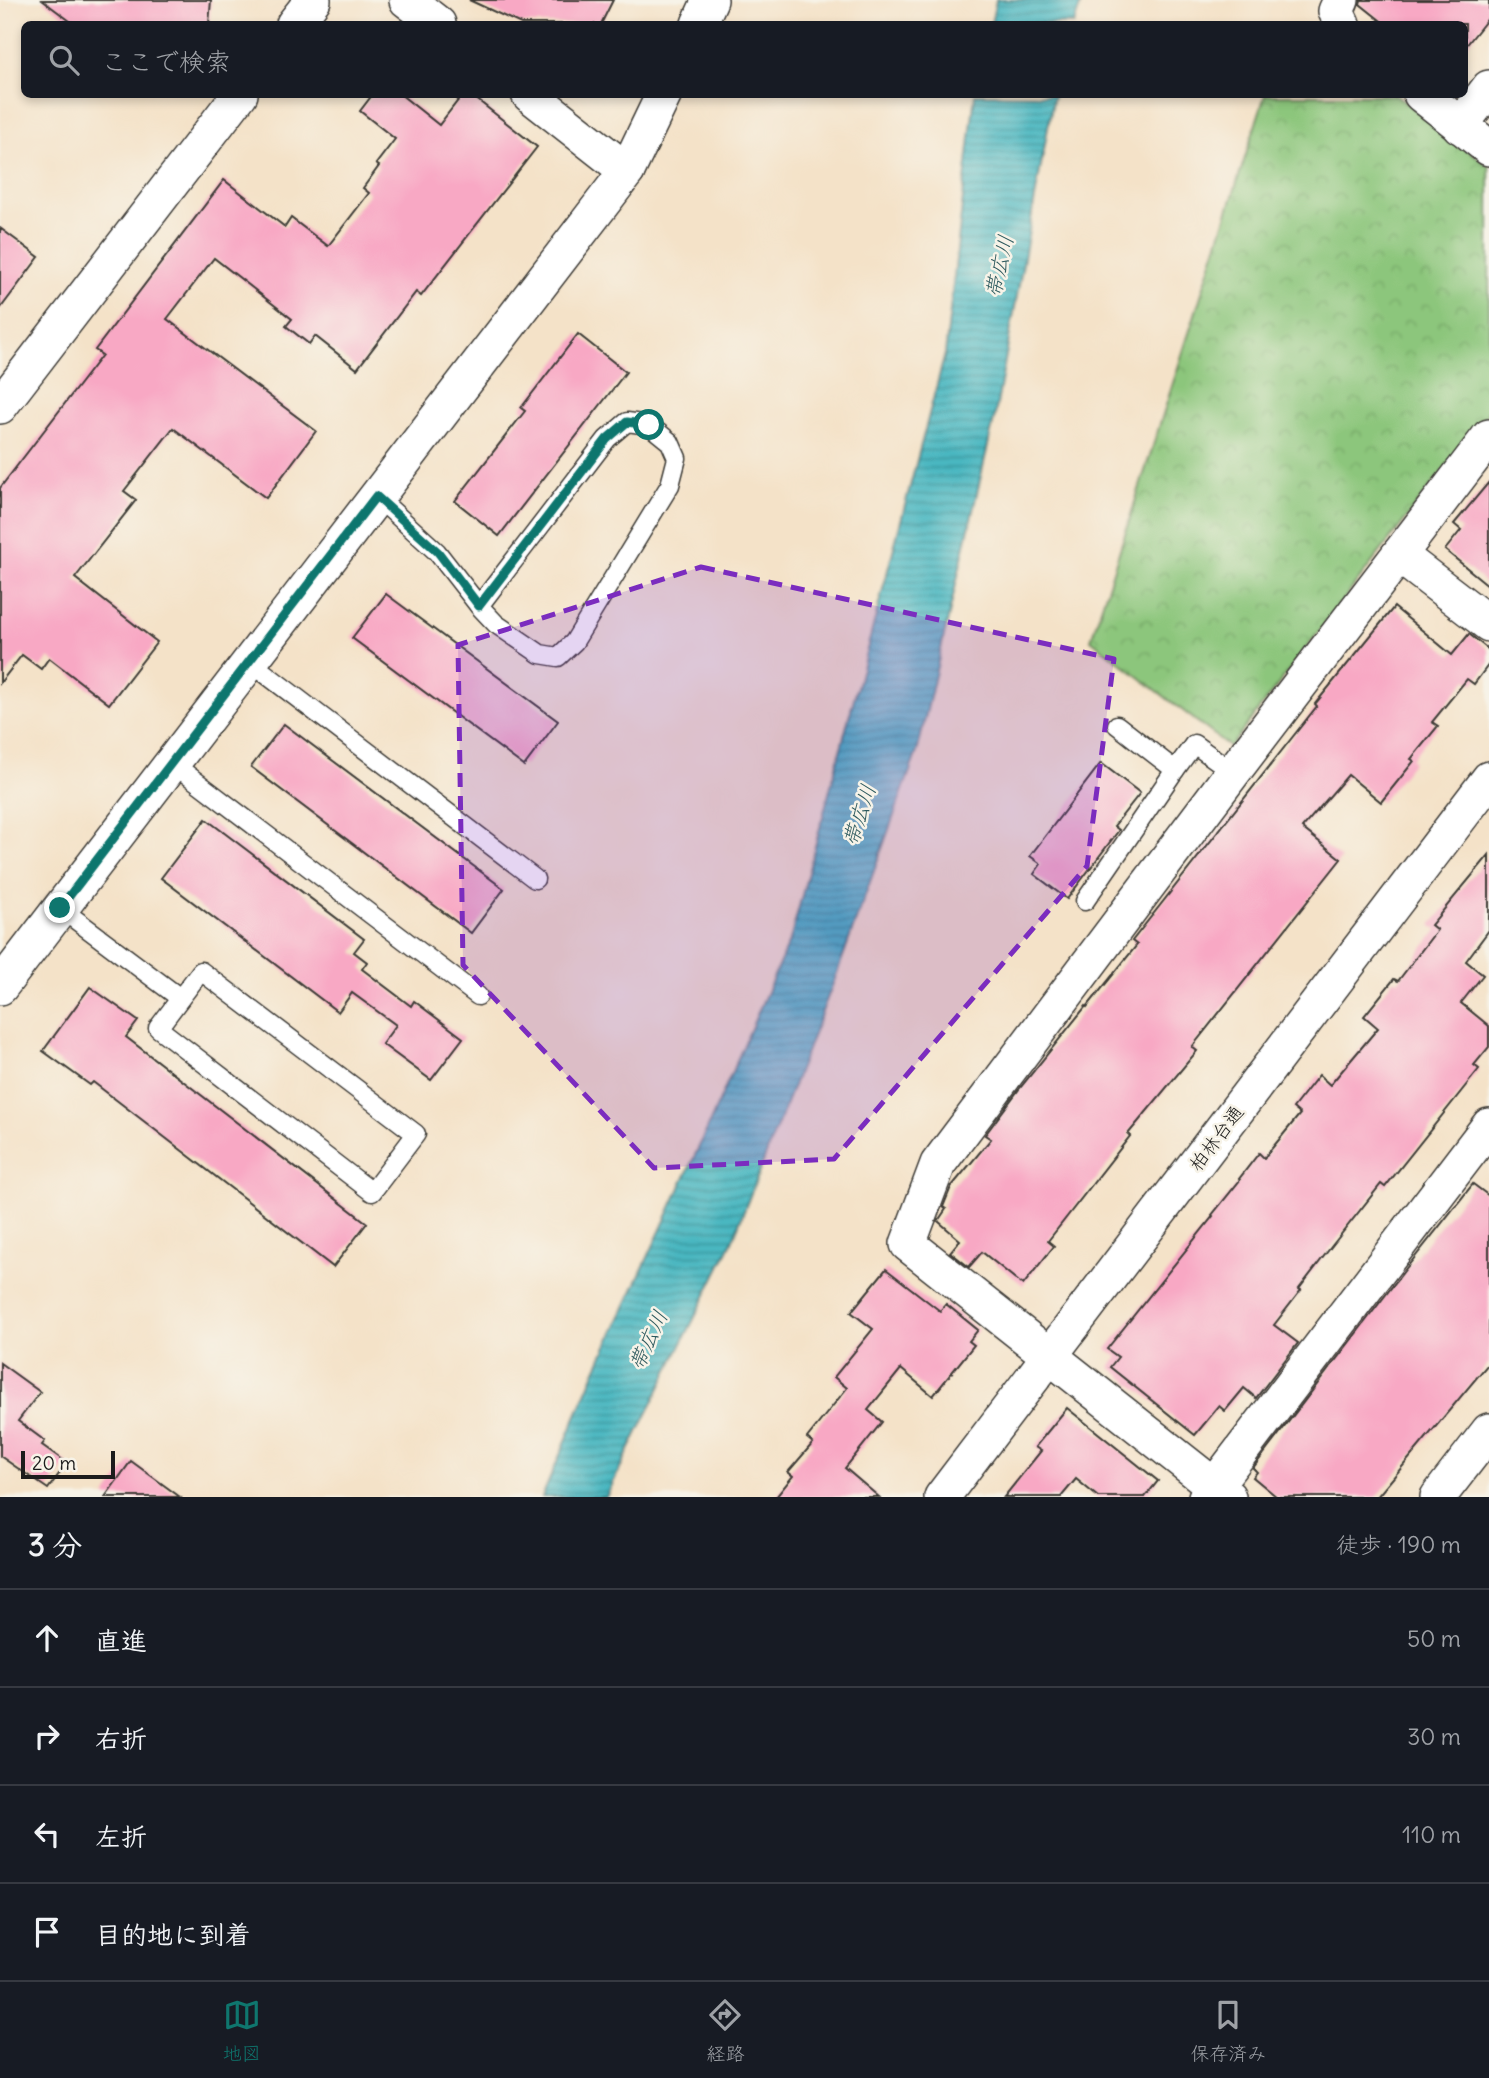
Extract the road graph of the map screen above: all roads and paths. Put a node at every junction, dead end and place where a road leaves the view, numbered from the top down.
1 (313, 0) edge
2 (407, 0) edge
3 (710, 0) edge
4 (1341, 0) edge
5 (296, 21) edge
6 (434, 21) edge
7 (700, 21) edge
8 (1340, 21) edge
9 (1489, 89) edge
10 (237, 98) edge
11 (533, 98) edge
12 (662, 98) edge
13 (1426, 98) edge
14 (1460, 126) junction
15 (1489, 148) edge
16 (627, 171) junction
17 (0, 406) edge
18 (1489, 437) edge
19 (376, 496) junction
20 (1399, 555) junction
21 (479, 606) junction
22 (1489, 624) edge
23 (250, 662) junction
24 (1117, 725) dead end
25 (172, 763) junction
26 (1175, 770) junction
27 (1233, 772) junction
28 (1489, 779) edge
29 (535, 879) dead end
30 (1085, 901) dead end
31 (60, 908) junction
32 (0, 987) edge
33 (478, 996) dead end
34 (180, 998) junction
35 (1489, 1126) edge
36 (1049, 1357) junction
37 (1489, 1431) edge
38 (1216, 1493) edge
39 (942, 1497) edge
40 (1438, 1497) edge

1 - 5 street
2 - 6 street
3 - 7 street
4 - 8 street
9 - 14 street
10 - 17 street
11 - 16 street
12 - 16 street
13 - 14 street
14 - 15 street
16 - 19 street
18 - 20 street
19 - 21 lane
19 - 23 street
20 - 22 street
20 - 27 street
21 - 21 lane
23 - 25 street
23 - 29 lane
24 - 26 lane
25 - 31 street
25 - 33 lane
26 - 27 lane
26 - 30 lane
27 - 36 street
28 - 36 street, 柏林台通
31 - 32 street
31 - 34 lane
34 - 34 lane
35 - 38 street
36 - 38 street
36 - 39 street, 柏林台通
37 - 40 street

